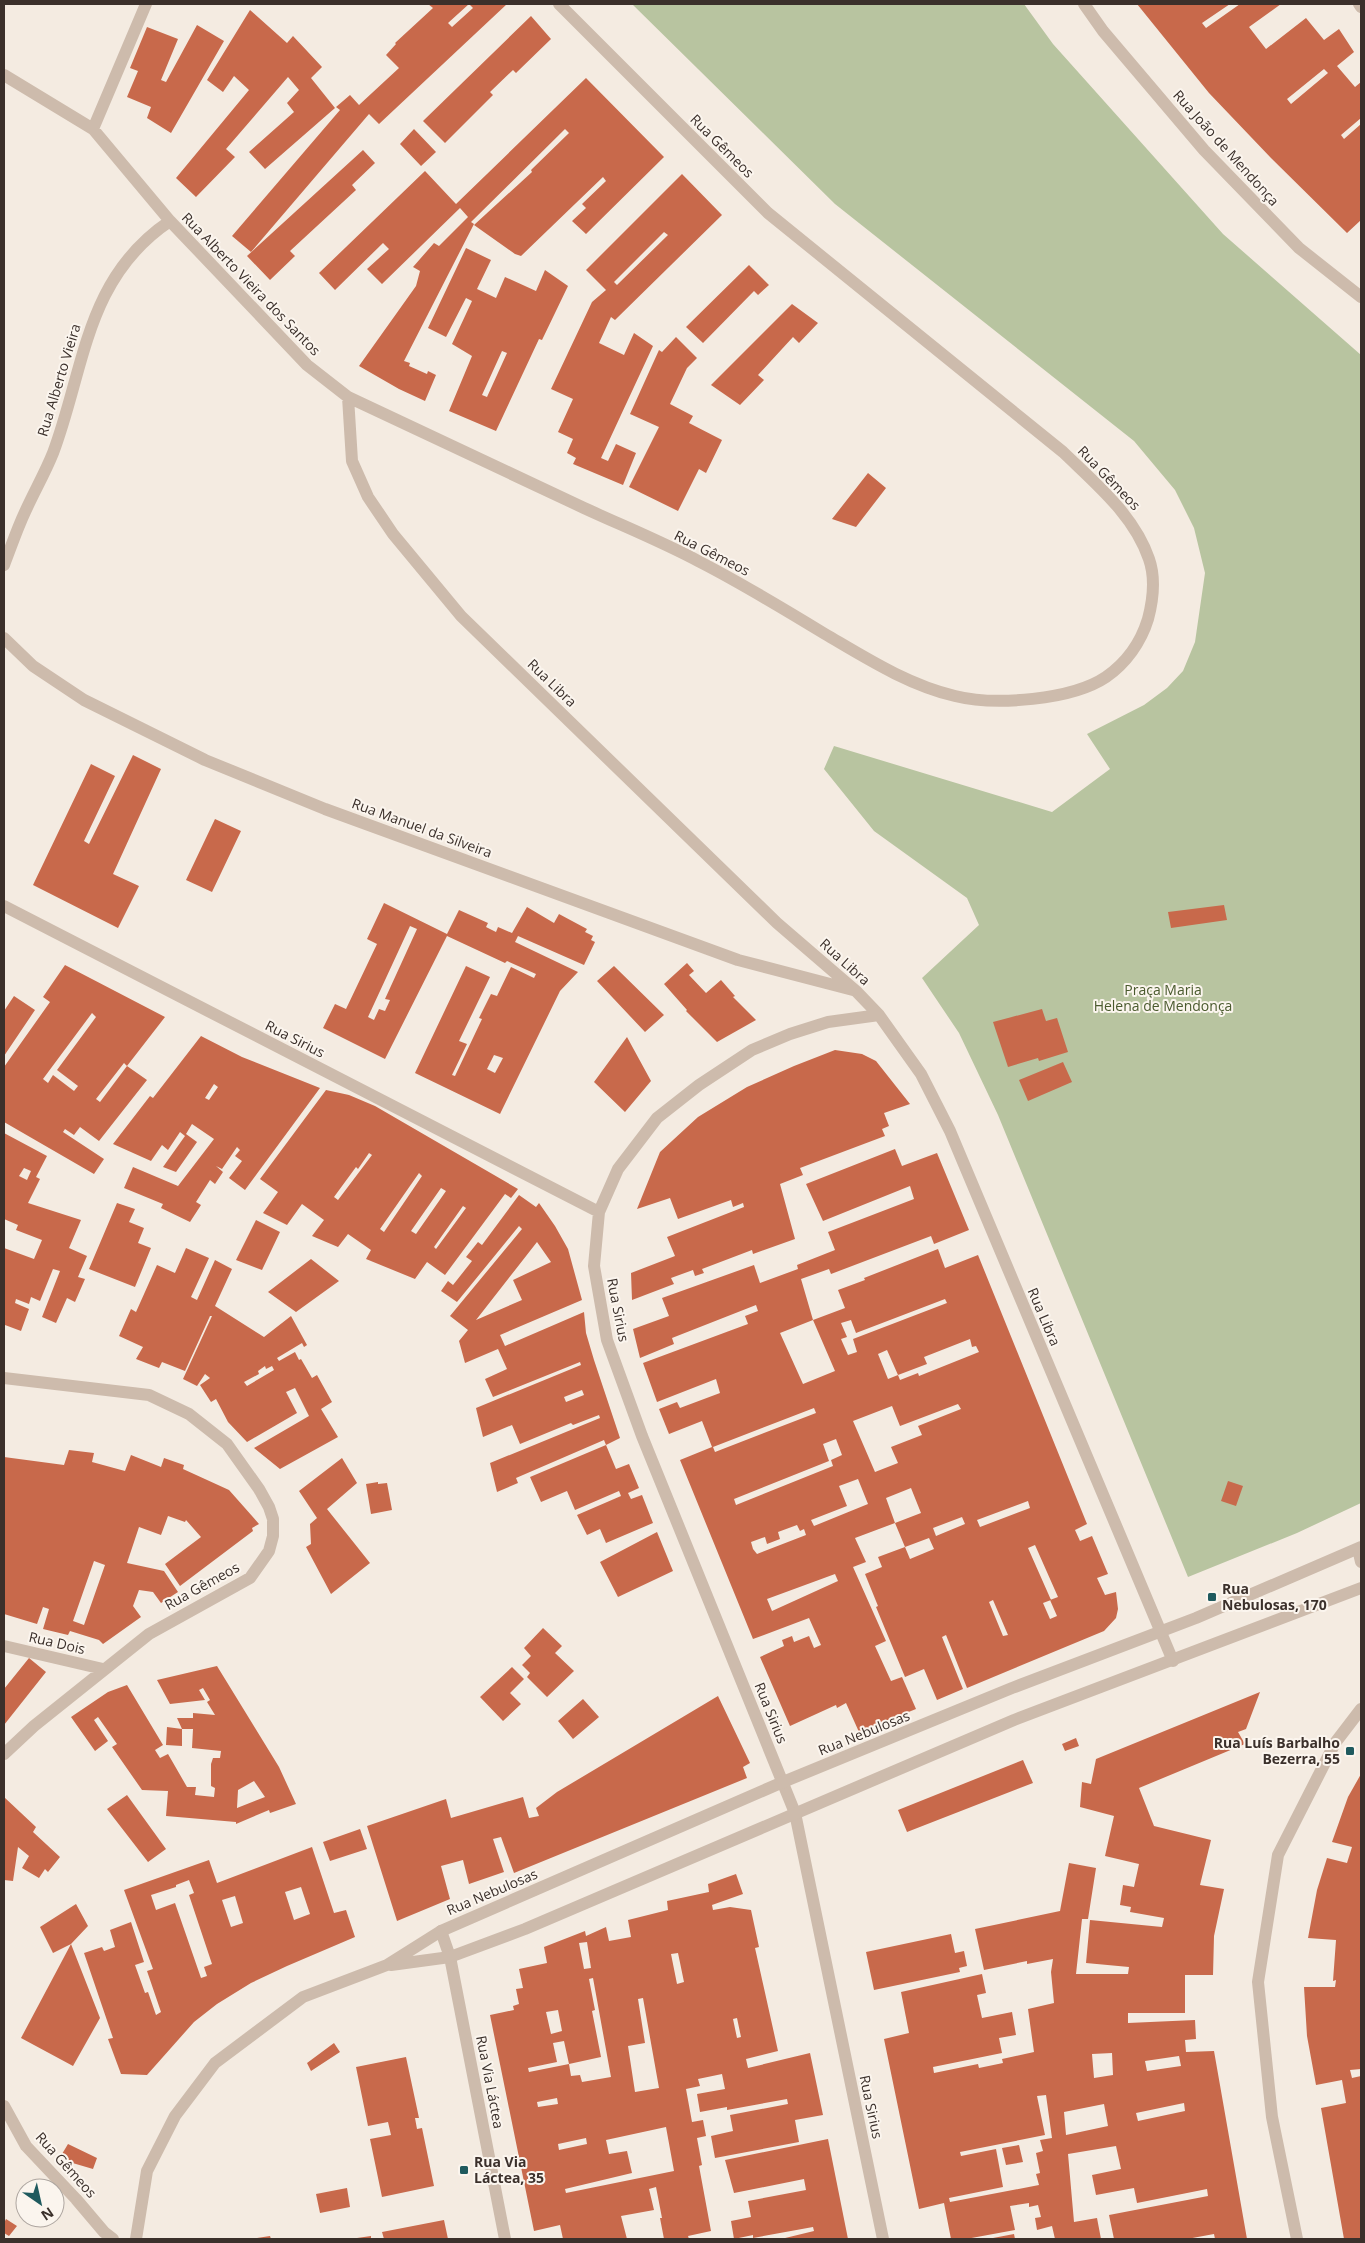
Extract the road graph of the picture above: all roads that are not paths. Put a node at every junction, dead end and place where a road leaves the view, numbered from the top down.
1 (146, 4) edge
2 (559, 4) edge
3 (1084, 4) edge
4 (4, 75) edge
5 (93, 129) junction
6 (170, 221) junction
7 (1361, 297) edge
8 (348, 397) junction
9 (4, 565) edge
10 (4, 638) edge
11 (4, 906) edge
12 (856, 991) junction
13 (879, 1015) junction
14 (599, 1212) junction
15 (4, 1378) edge
16 (1360, 1548) edge
17 (1361, 1562) edge
18 (1361, 1588) edge
19 (1160, 1632) junction
20 (4, 1646) edge
21 (1172, 1661) junction
22 (102, 1669) junction
23 (1361, 1709) edge
24 (4, 1754) edge
25 (783, 1782) junction
26 (795, 1814) junction
27 (441, 1931) junction
28 (450, 1957) junction
29 (388, 1965) junction
30 (4, 2106) edge
31 (113, 2239) edge
32 (136, 2239) edge
33 (505, 2239) edge
34 (883, 2239) edge
35 (1297, 2239) edge

1 - 5 street
2 - 8 street, Rua Gêmeos
3 - 7 street, Rua João de Mendonça
4 - 5 street, Rua Alberto Vieira dos Santos
5 - 6 street, Rua Alberto Vieira dos Santos
6 - 8 street, Rua Alberto Vieira dos Santos
6 - 9 street, Rua Alberto Vieira
8 - 12 street, Rua Libra
10 - 12 street, Rua Manuel da Silveira
11 - 14 street, Rua Sirius
12 - 13 street, Rua Libra
13 - 14 street, Rua Sirius
13 - 19 street, Rua Libra
14 - 25 street, Rua Sirius
15 - 22 street, Rua Gêmeos
16 - 17 street
16 - 19 street, Rua Nebulosas
18 - 21 street, Rua Nebulosas
19 - 21 street, Rua Libra
19 - 25 street, Rua Nebulosas
20 - 22 street, Rua Dois
21 - 26 street, Rua Nebulosas
22 - 24 street, Rua Gêmeos
23 - 35 street
25 - 26 street, Rua Sirius
25 - 27 street, Rua Nebulosas
26 - 28 street, Rua Nebulosas
26 - 34 street, Rua Sirius
27 - 28 street, Rua Via Láctea
27 - 29 street, Rua Nebulosas
28 - 29 street, Rua Nebulosas
28 - 33 street, Rua Via Láctea
29 - 32 street, Rua Nebulosas
30 - 31 street, Rua Gêmeos

